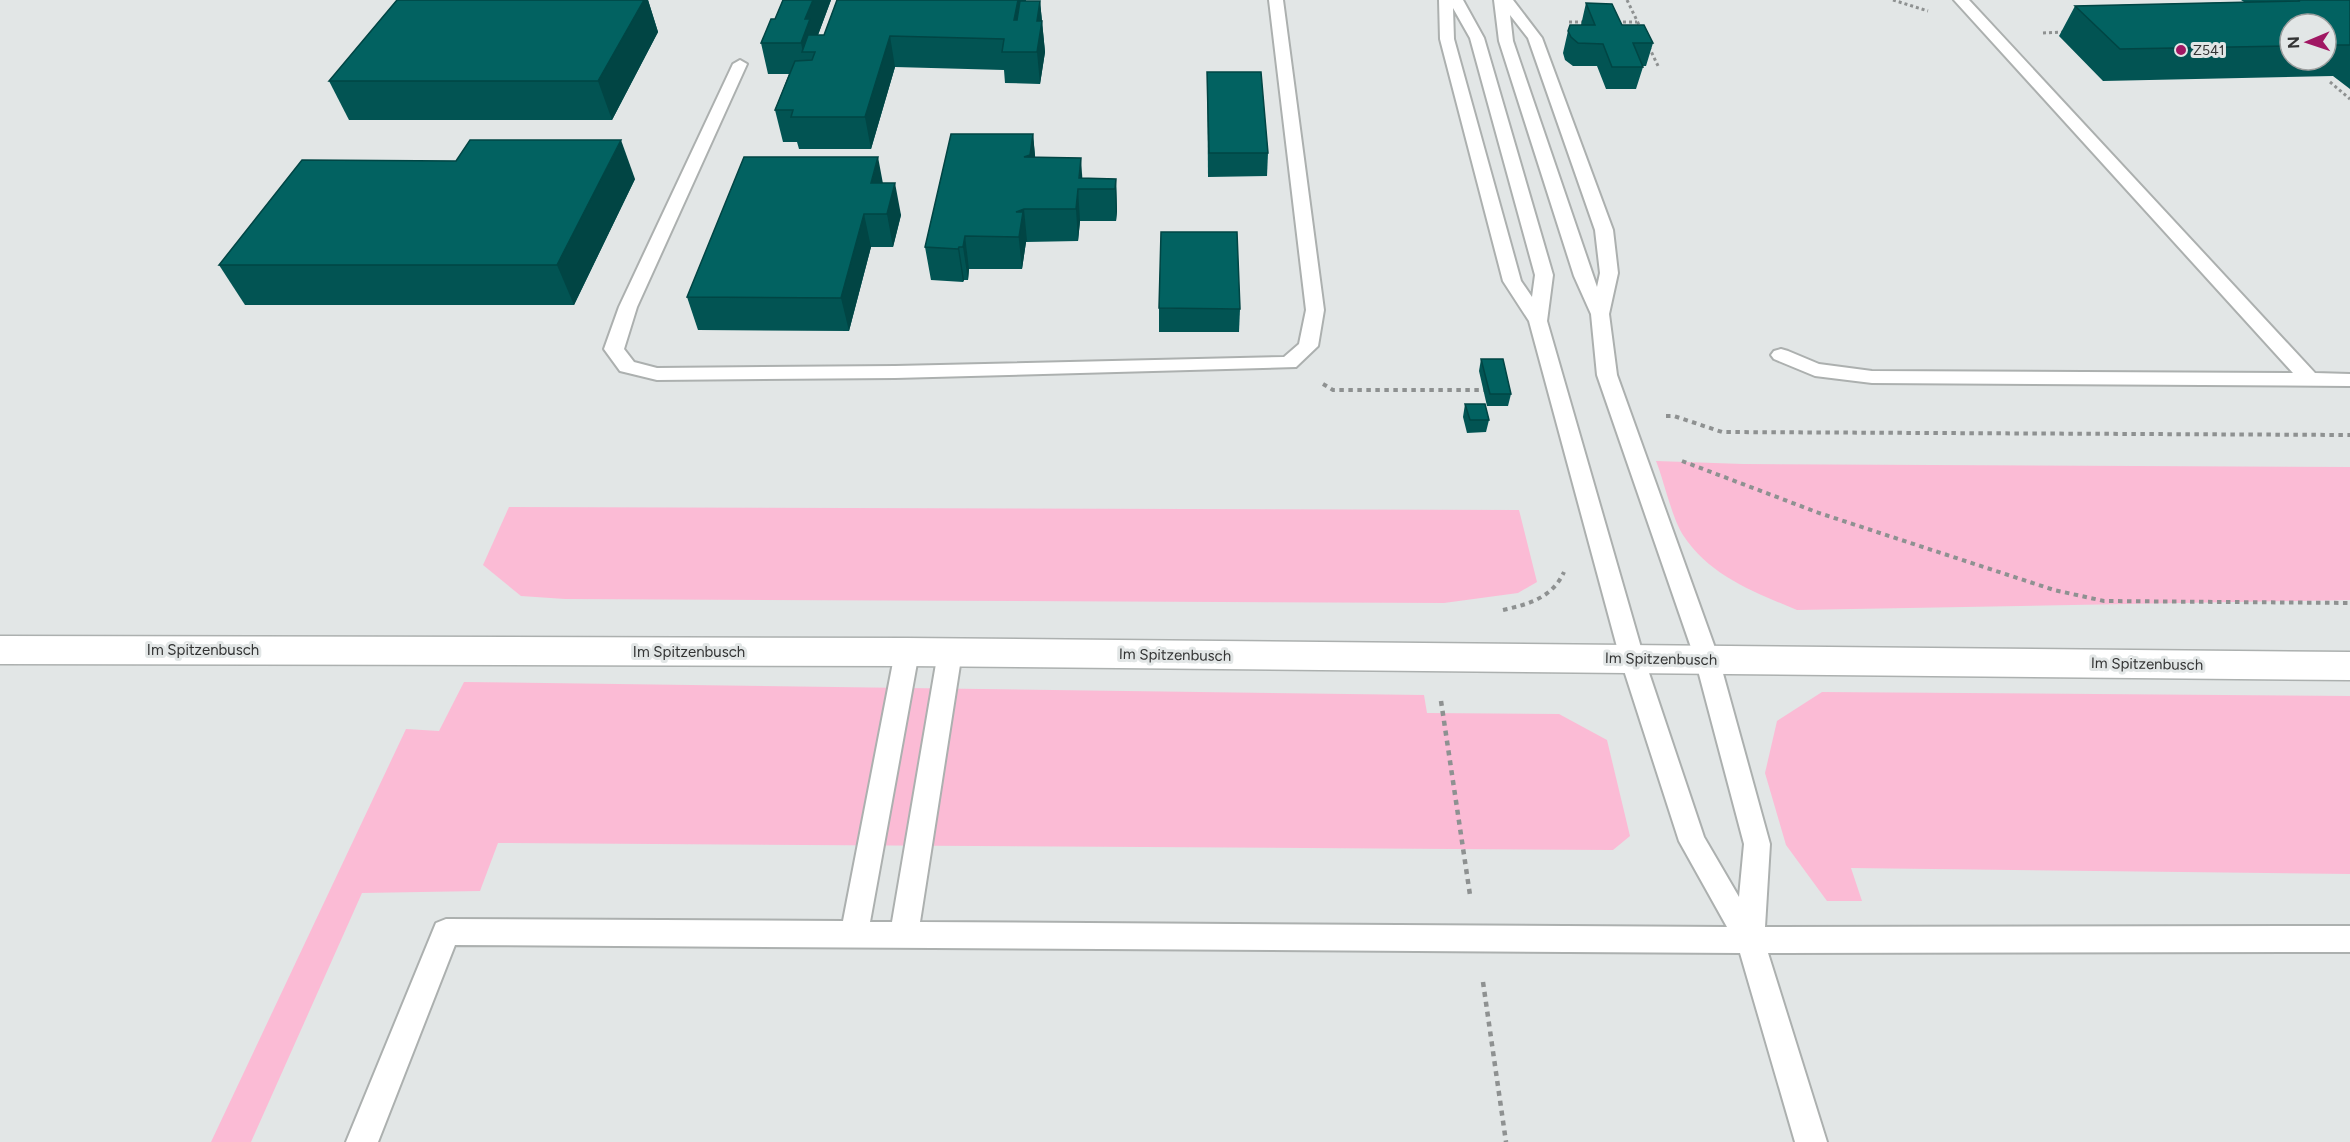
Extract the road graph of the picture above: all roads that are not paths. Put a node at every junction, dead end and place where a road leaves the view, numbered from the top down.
1 (1276, 0) edge
2 (1446, 0) edge
3 (1456, 0) edge
4 (1501, 0) edge
5 (1506, 0) edge
6 (1961, 0) edge
7 (740, 64) dead end
8 (1600, 314) junction
9 (1538, 321) junction
10 (1781, 356) dead end
11 (2310, 380) junction
12 (2350, 380) edge
13 (0, 650) edge
14 (907, 652) junction
15 (950, 652) junction
16 (1632, 658) junction
17 (1707, 659) junction
18 (2350, 666) edge
19 (855, 935) junction
20 (904, 935) junction
21 (2350, 939) edge
22 (1750, 940) junction
23 (362, 1142) edge
24 (1811, 1142) edge

1 - 7 lane
2 - 9 lane
3 - 9 lane
4 - 8 lane
5 - 8 lane
6 - 11 lane
8 - 17 lane
9 - 16 lane
10 - 11 lane
11 - 12 lane
13 - 14 street, Im Spitzenbusch
14 - 15 street, Im Spitzenbusch
14 - 19 lane
15 - 16 street, Im Spitzenbusch
15 - 20 lane
16 - 17 street, Im Spitzenbusch
16 - 22 lane
17 - 18 street, Im Spitzenbusch
17 - 22 lane
19 - 20 lane
19 - 23 lane
20 - 22 lane
21 - 22 lane
22 - 24 lane

